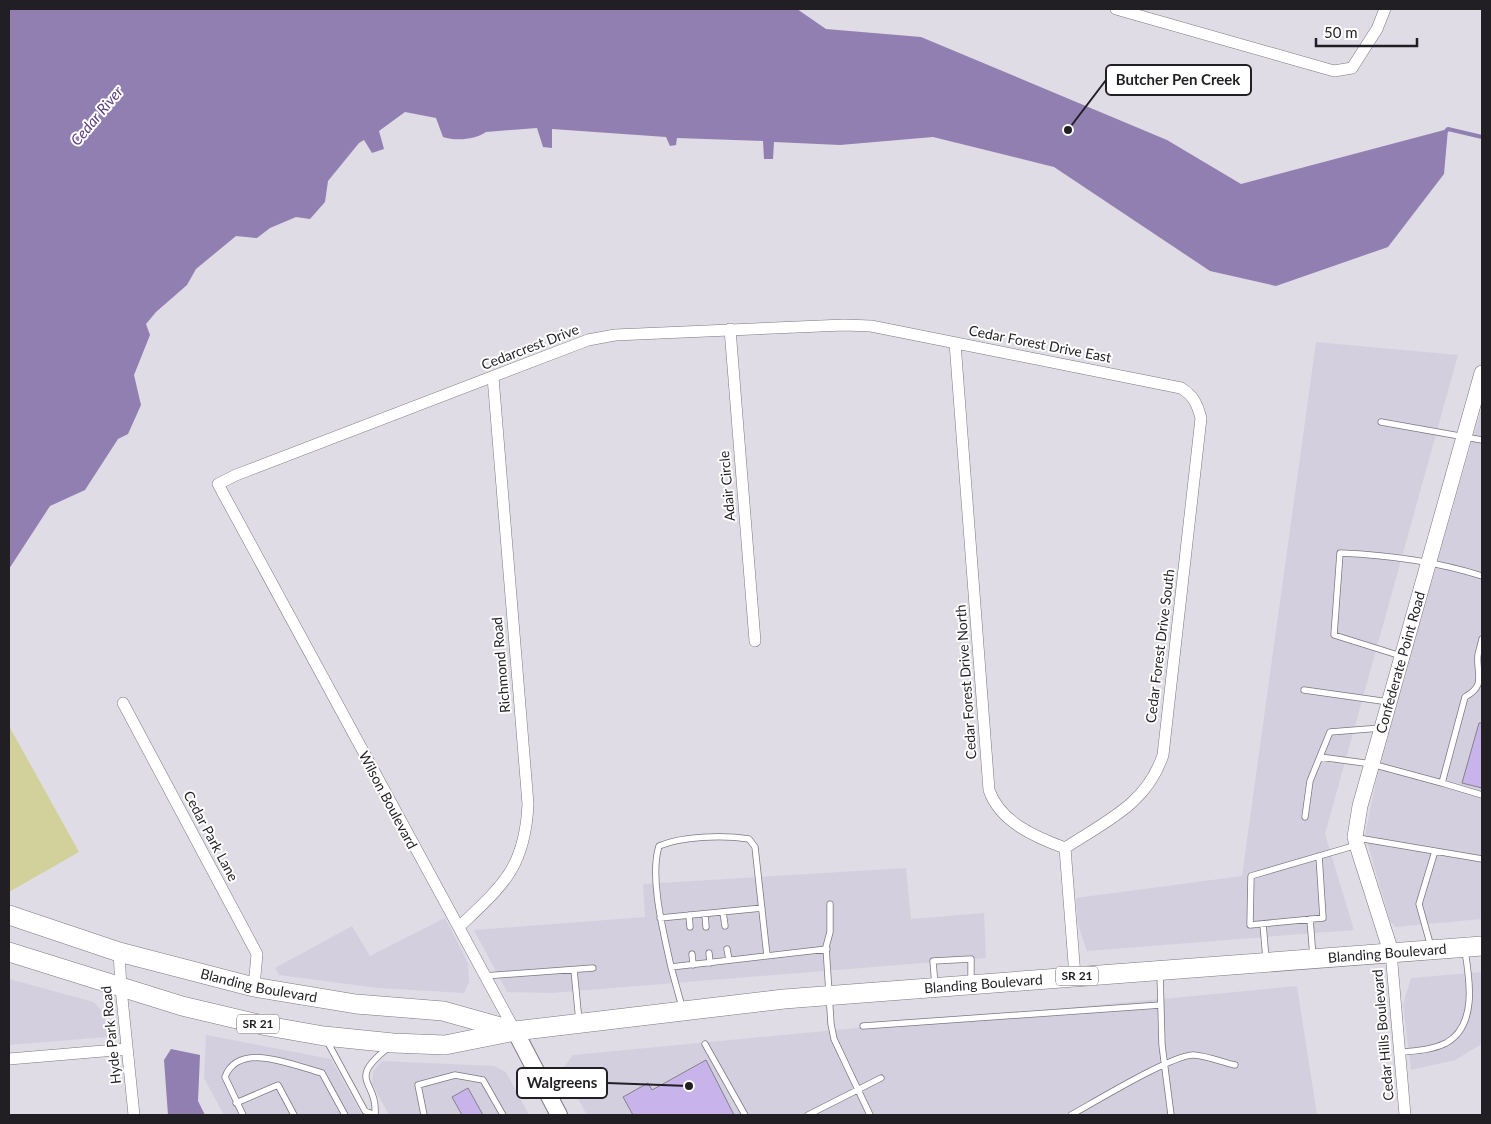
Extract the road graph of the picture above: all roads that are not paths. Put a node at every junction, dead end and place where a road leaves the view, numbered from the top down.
1 (1116, 9) edge
2 (1385, 9) edge
3 (871, 326) joint
4 (730, 329) junction
5 (955, 343) junction
6 (1482, 374) edge
7 (492, 377) junction
8 (1197, 402) joint
9 (1381, 422) dead end
10 (1464, 437) junction
11 (1482, 440) edge
12 (218, 484) joint
13 (1429, 561) junction
14 (1482, 576) edge
15 (1482, 639) edge
16 (755, 641) dead end
17 (1402, 656) junction
18 (1304, 690) dead end
19 (123, 702) dead end
20 (1389, 702) junction
21 (1382, 728) junction
22 (1320, 757) junction
23 (1372, 764) junction
24 (1442, 783) junction
25 (1482, 795) edge
26 (1305, 817) dead end
27 (1356, 841) junction
28 (1065, 848) junction
29 (1435, 851) junction
30 (1319, 856) junction
31 (1482, 859) edge
32 (830, 904) dead end
33 (762, 908) junction
34 (723, 912) junction
35 (705, 914) junction
36 (9, 915) edge
37 (689, 915) junction
38 (660, 918) junction
39 (1310, 919) junction
40 (1263, 924) junction
41 (725, 926) dead end
42 (459, 927) junction
43 (690, 927) dead end
44 (706, 927) dead end
45 (1473, 946) edge
46 (728, 949) dead end
47 (827, 949) junction
48 (1431, 949) junction
49 (9, 952) edge
50 (119, 952) junction
51 (1390, 952) junction
52 (709, 953) dead end
53 (692, 954) dead end
54 (767, 956) junction
55 (1313, 958) junction
56 (729, 960) junction
57 (1266, 962) junction
58 (710, 963) junction
59 (693, 965) junction
60 (671, 967) junction
61 (593, 968) dead end
62 (574, 970) junction
63 (1160, 970) junction
64 (484, 976) junction
65 (1075, 976) junction
66 (971, 985) junction
67 (254, 986) junction
68 (121, 988) junction
69 (936, 988) junction
70 (828, 996) junction
71 (1161, 1005) junction
72 (683, 1010) junction
73 (580, 1023) junction
74 (863, 1026) dead end
75 (515, 1031) junction
76 (324, 1036) junction
77 (393, 1043) junction
78 (705, 1044) dead end
79 (127, 1049) junction
80 (1400, 1052) junction
81 (9, 1059) edge
82 (1165, 1065) junction
83 (1235, 1065) dead end
84 (881, 1078) dead end
85 (857, 1090) junction
86 (236, 1103) junction
87 (134, 1115) edge
88 (243, 1115) edge
89 (294, 1115) edge
90 (345, 1115) edge
91 (375, 1115) edge
92 (424, 1115) edge
93 (503, 1115) edge
94 (559, 1115) edge
95 (744, 1115) edge
96 (808, 1115) edge
97 (870, 1115) edge
98 (1071, 1115) edge
99 (1171, 1115) edge
100 (1406, 1115) edge

1 - 2 street
3 - 4 street, Cedarcrest Drive
3 - 5 street, Cedar Forest Drive East
4 - 7 street, Cedarcrest Drive
4 - 16 street, Adair Circle
5 - 8 street, Cedar Forest Drive East
5 - 28 street, Cedar Forest Drive North
6 - 10 street, Confederate Point Road
7 - 12 street, Cedarcrest Drive
7 - 42 street, Richmond Road
8 - 28 street, Cedar Forest Drive South
9 - 10 lane
10 - 11 lane
10 - 13 street, Confederate Point Road
12 - 42 street, Wilson Boulevard
13 - 14 lane
13 - 17 street, Confederate Point Road
13 - 17 lane
15 - 24 lane
17 - 20 street, Confederate Point Road
18 - 20 lane
19 - 67 street, Cedar Park Lane
20 - 21 street, Confederate Point Road
21 - 22 lane
21 - 23 street, Confederate Point Road
22 - 23 lane
22 - 26 lane
23 - 24 lane
23 - 27 street, Confederate Point Road
24 - 25 lane
27 - 29 lane
27 - 30 lane
27 - 51 street, Confederate Point Road
28 - 65 street
29 - 31 lane
29 - 48 lane
30 - 39 lane
30 - 40 lane
32 - 47 lane
33 - 34 lane
33 - 38 lane
33 - 54 lane
34 - 35 lane
34 - 41 lane
35 - 37 lane
35 - 44 lane
36 - 50 main road, Blanding Boulevard / SR 21
37 - 38 lane
37 - 43 lane
38 - 60 lane
39 - 40 lane
39 - 55 lane
40 - 57 lane
42 - 64 street, Wilson Boulevard
45 - 48 main road, Blanding Boulevard / SR 21
45 - 80 lane
46 - 56 lane
47 - 54 lane
47 - 70 lane
48 - 51 main road, Blanding Boulevard / SR 21
49 - 68 main road, Blanding Boulevard / SR 21
50 - 67 main road, Blanding Boulevard / SR 21
50 - 68 street, Hyde Park Road
51 - 55 main road, Blanding Boulevard / SR 21
51 - 80 street, Cedar Hills Boulevard
52 - 58 lane
53 - 59 lane
54 - 56 lane
55 - 57 main road, Blanding Boulevard / SR 21
56 - 58 lane
57 - 63 main road, Blanding Boulevard / SR 21
58 - 59 lane
59 - 60 lane
60 - 72 lane
61 - 62 lane
62 - 64 lane
62 - 73 lane
63 - 65 main road, Blanding Boulevard / SR 21
63 - 71 lane
64 - 75 street, Wilson Boulevard
65 - 66 main road, Blanding Boulevard / SR 21
66 - 69 main road, Blanding Boulevard / SR 21
66 - 69 lane
67 - 75 main road, Blanding Boulevard / SR 21
68 - 76 main road, Blanding Boulevard / SR 21
68 - 79 street, Hyde Park Road
69 - 70 main road, Blanding Boulevard / SR 21
70 - 72 main road, Blanding Boulevard / SR 21
70 - 85 lane
71 - 74 lane
71 - 82 lane
72 - 73 main road, Blanding Boulevard / SR 21
73 - 75 main road, Blanding Boulevard / SR 21
75 - 77 main road, Blanding Boulevard / SR 21
75 - 94 main road, Wilson Boulevard
76 - 77 main road, Blanding Boulevard / SR 21
76 - 91 lane
77 - 91 lane
78 - 95 lane
79 - 81 street
79 - 87 street, Hyde Park Road
80 - 100 street, Cedar Hills Boulevard
82 - 83 lane
82 - 98 lane
82 - 99 lane
84 - 85 lane
85 - 96 lane
85 - 97 lane
86 - 88 lane
86 - 89 lane
86 - 90 lane
92 - 93 lane

